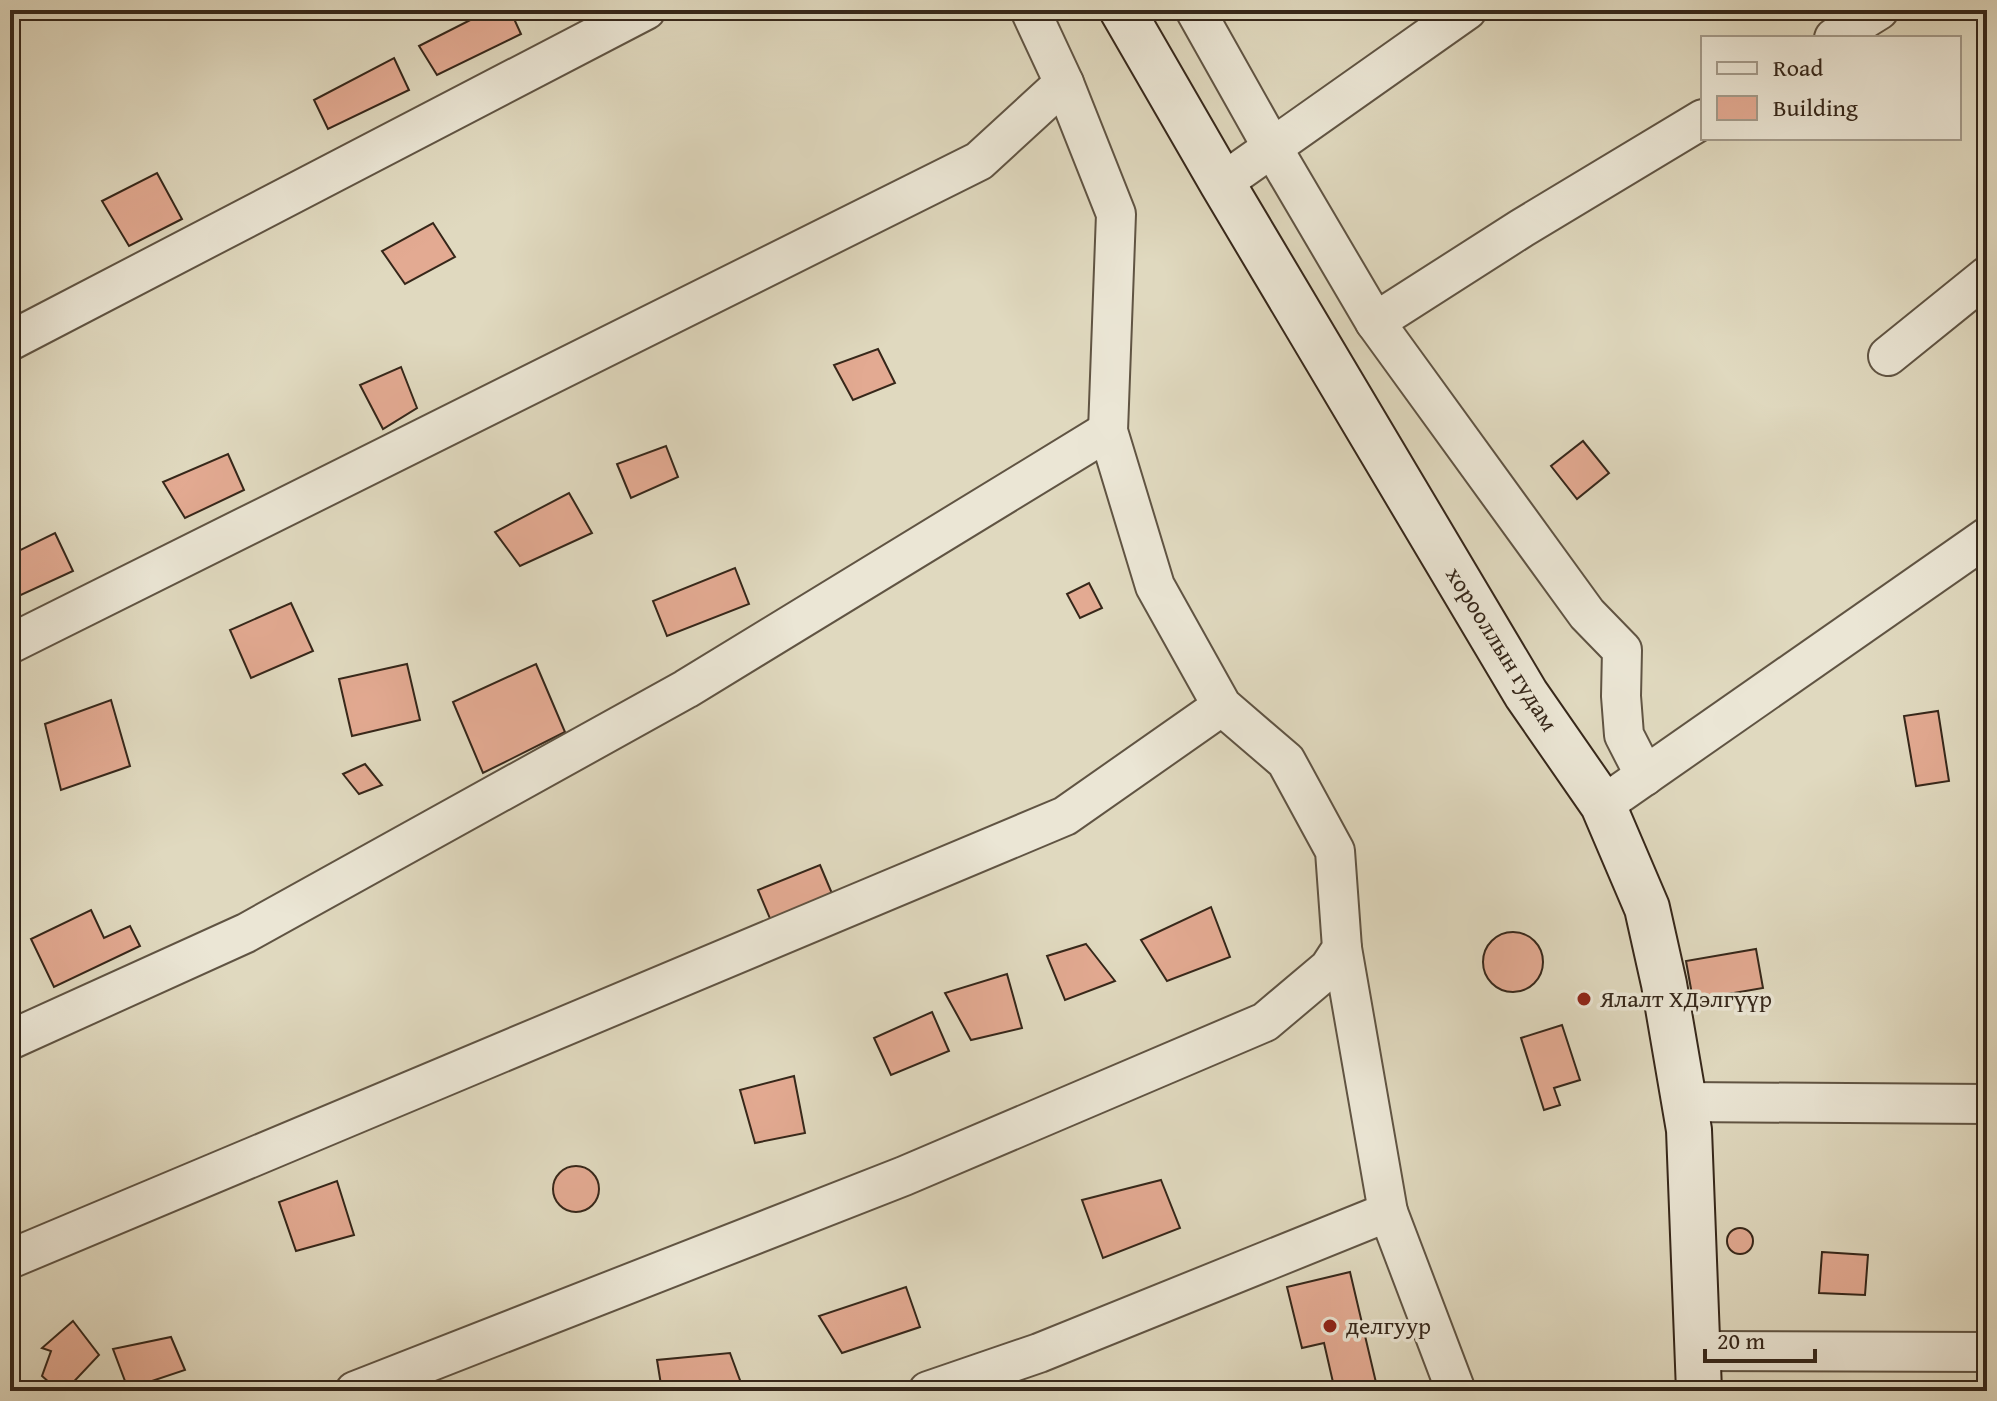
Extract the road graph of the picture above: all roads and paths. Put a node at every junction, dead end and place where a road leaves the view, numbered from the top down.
1 (646, 10) edge
2 (1030, 10) edge
3 (1122, 10) edge
4 (1195, 10) edge
5 (1467, 10) edge
6 (1879, 10) edge
7 (1837, 36) edge
8 (1064, 83) junction
9 (1701, 120) edge
10 (1272, 147) junction
11 (1222, 183) junction
12 (1987, 276) edge
13 (1375, 322) junction
14 (10, 341) edge
15 (1888, 356) dead end
16 (1108, 431) junction
17 (1987, 537) edge
18 (10, 644) edge
19 (1222, 706) junction
20 (1645, 776) junction
21 (1603, 805) junction
22 (1342, 948) junction
23 (10, 1040) edge
24 (1684, 1102) junction
25 (1987, 1104) edge
26 (1388, 1212) junction
27 (10, 1259) edge
28 (1987, 1352) edge
29 (1699, 1371) edge
30 (355, 1391) edge
31 (928, 1391) edge
32 (1456, 1391) edge

1 - 14 street
2 - 8 street
3 - 11 main road, хорооллын гудам
4 - 10 street
5 - 10 street
6 - 7 street
8 - 16 street
8 - 18 street
9 - 13 street
10 - 11 street
10 - 13 street
11 - 21 main road, хорооллын гудам
12 - 15 street
13 - 20 street
16 - 19 street
16 - 23 street
17 - 20 street
19 - 22 street
19 - 27 street
20 - 21 street
21 - 24 main road, хорооллын гудам
22 - 26 street
22 - 30 street
24 - 25 street
24 - 29 main road, хорооллын гудам
26 - 31 street
26 - 32 street
28 - 29 street, хорооллын гудам

